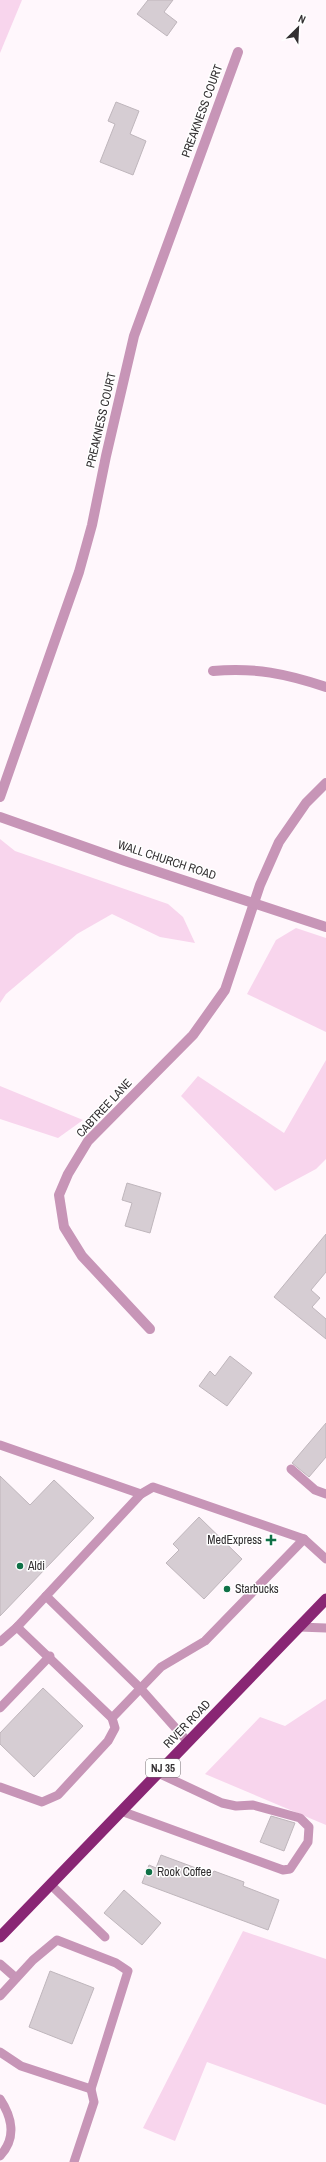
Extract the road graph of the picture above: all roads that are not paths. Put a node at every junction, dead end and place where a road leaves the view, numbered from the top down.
1 (238, 52) dead end
2 (213, 671) dead end
3 (326, 687) edge
4 (326, 783) edge
5 (0, 797) edge
6 (0, 817) edge
7 (255, 902) junction
8 (326, 927) edge
9 (150, 1329) dead end
10 (0, 1445) edge
11 (291, 1469) dead end
12 (141, 1494) junction
13 (326, 1494) edge
14 (304, 1539) junction
15 (326, 1559) edge
16 (46, 1596) junction
17 (326, 1599) edge
18 (17, 1627) junction
19 (299, 1627) junction
20 (326, 1628) edge
21 (0, 1642) edge
22 (50, 1656) junction
23 (140, 1688) junction
24 (0, 1708) edge
25 (112, 1718) junction
26 (188, 1742) junction
27 (158, 1773) junction
28 (0, 1787) edge
29 (121, 1811) junction
30 (50, 1885) junction
31 (0, 1937) edge
32 (105, 1937) dead end
33 (0, 1964) edge
34 (16, 1978) junction
35 (0, 1996) edge
36 (0, 2052) edge
37 (91, 2089) junction
38 (0, 2099) edge
39 (0, 2156) edge
40 (74, 2162) edge

1 - 5 street, PREAKNESS COURT
2 - 3 street
4 - 7 street, CABTREE LANE
6 - 7 street, WALL CHURCH ROAD
7 - 8 street, WALL CHURCH ROAD
7 - 9 street, CABTREE LANE
10 - 12 lane
11 - 13 lane
12 - 14 lane
12 - 16 lane
14 - 15 lane
14 - 23 lane
16 - 18 lane
16 - 23 lane
17 - 19 highway, RIVER ROAD / NJ 35
18 - 21 lane
18 - 22 lane
19 - 20 lane
19 - 26 highway, RIVER ROAD / NJ 35
22 - 24 lane
22 - 25 lane
23 - 25 lane
23 - 26 lane
25 - 28 lane
26 - 27 highway, RIVER ROAD / NJ 35
27 - 29 highway, RIVER ROAD / NJ 35
27 - 29 lane
29 - 30 highway, RIVER ROAD / NJ 35
30 - 31 highway, RIVER ROAD / NJ 35
30 - 32 lane
33 - 34 lane
34 - 35 lane
34 - 37 lane
36 - 37 lane
37 - 40 lane
38 - 39 lane

